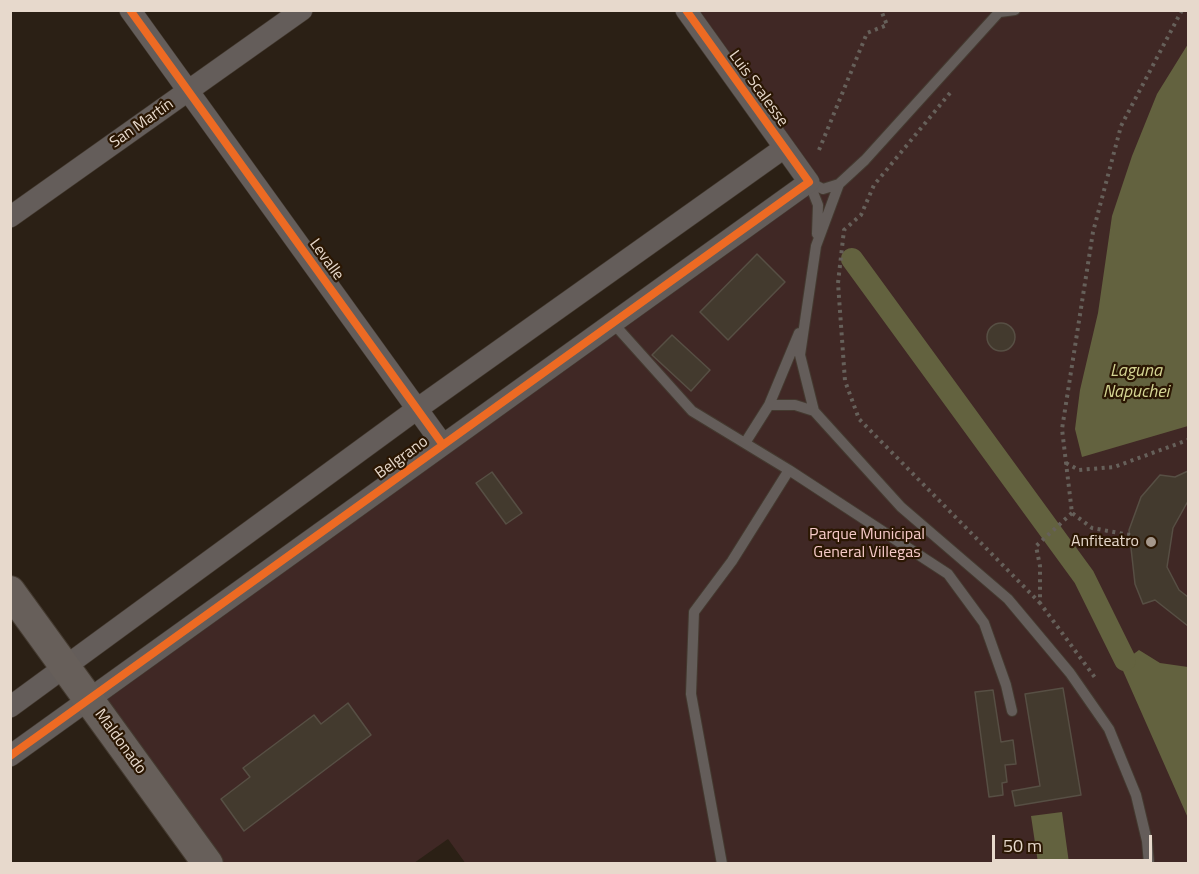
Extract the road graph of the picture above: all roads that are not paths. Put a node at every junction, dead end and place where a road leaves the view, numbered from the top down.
1 (130, 10) edge
2 (302, 10) edge
3 (686, 10) edge
4 (1015, 10) edge
5 (1001, 11) edge
6 (188, 91) junction
7 (784, 148) junction
8 (809, 182) junction
9 (839, 184) junction
10 (10, 217) edge
11 (816, 246) junction
12 (805, 322) junction
13 (613, 323) junction
14 (769, 405) junction
15 (417, 409) junction
16 (814, 411) junction
17 (745, 443) junction
18 (443, 445) junction
19 (789, 470) junction
20 (10, 591) edge
21 (65, 667) junction
22 (89, 699) junction
23 (10, 707) edge
24 (1011, 711) dead end
25 (10, 756) edge
26 (208, 864) edge
27 (722, 864) edge
28 (1149, 864) edge

1 - 6 street, Levalle
2 - 6 street, San Martín
3 - 7 street, Luis Scalesse
4 - 5 lane
5 - 9 lane
6 - 10 street, San Martín
6 - 15 street, Levalle
7 - 8 street, Luis Scalesse
7 - 15 street, Belgrano
8 - 9 lane
8 - 11 lane
8 - 13 street, Belgrano
9 - 11 lane
11 - 12 lane
12 - 14 lane
12 - 16 lane
13 - 17 lane
13 - 18 street, Belgrano
14 - 16 lane
14 - 17 lane
15 - 18 street, Levalle
15 - 21 street, Belgrano
16 - 28 lane
17 - 19 lane
18 - 22 street, Belgrano
19 - 24 lane
19 - 27 lane
20 - 21 street, Maldonado
21 - 22 street, Maldonado
21 - 23 street, Belgrano
22 - 25 street, Belgrano
22 - 26 street, Maldonado

